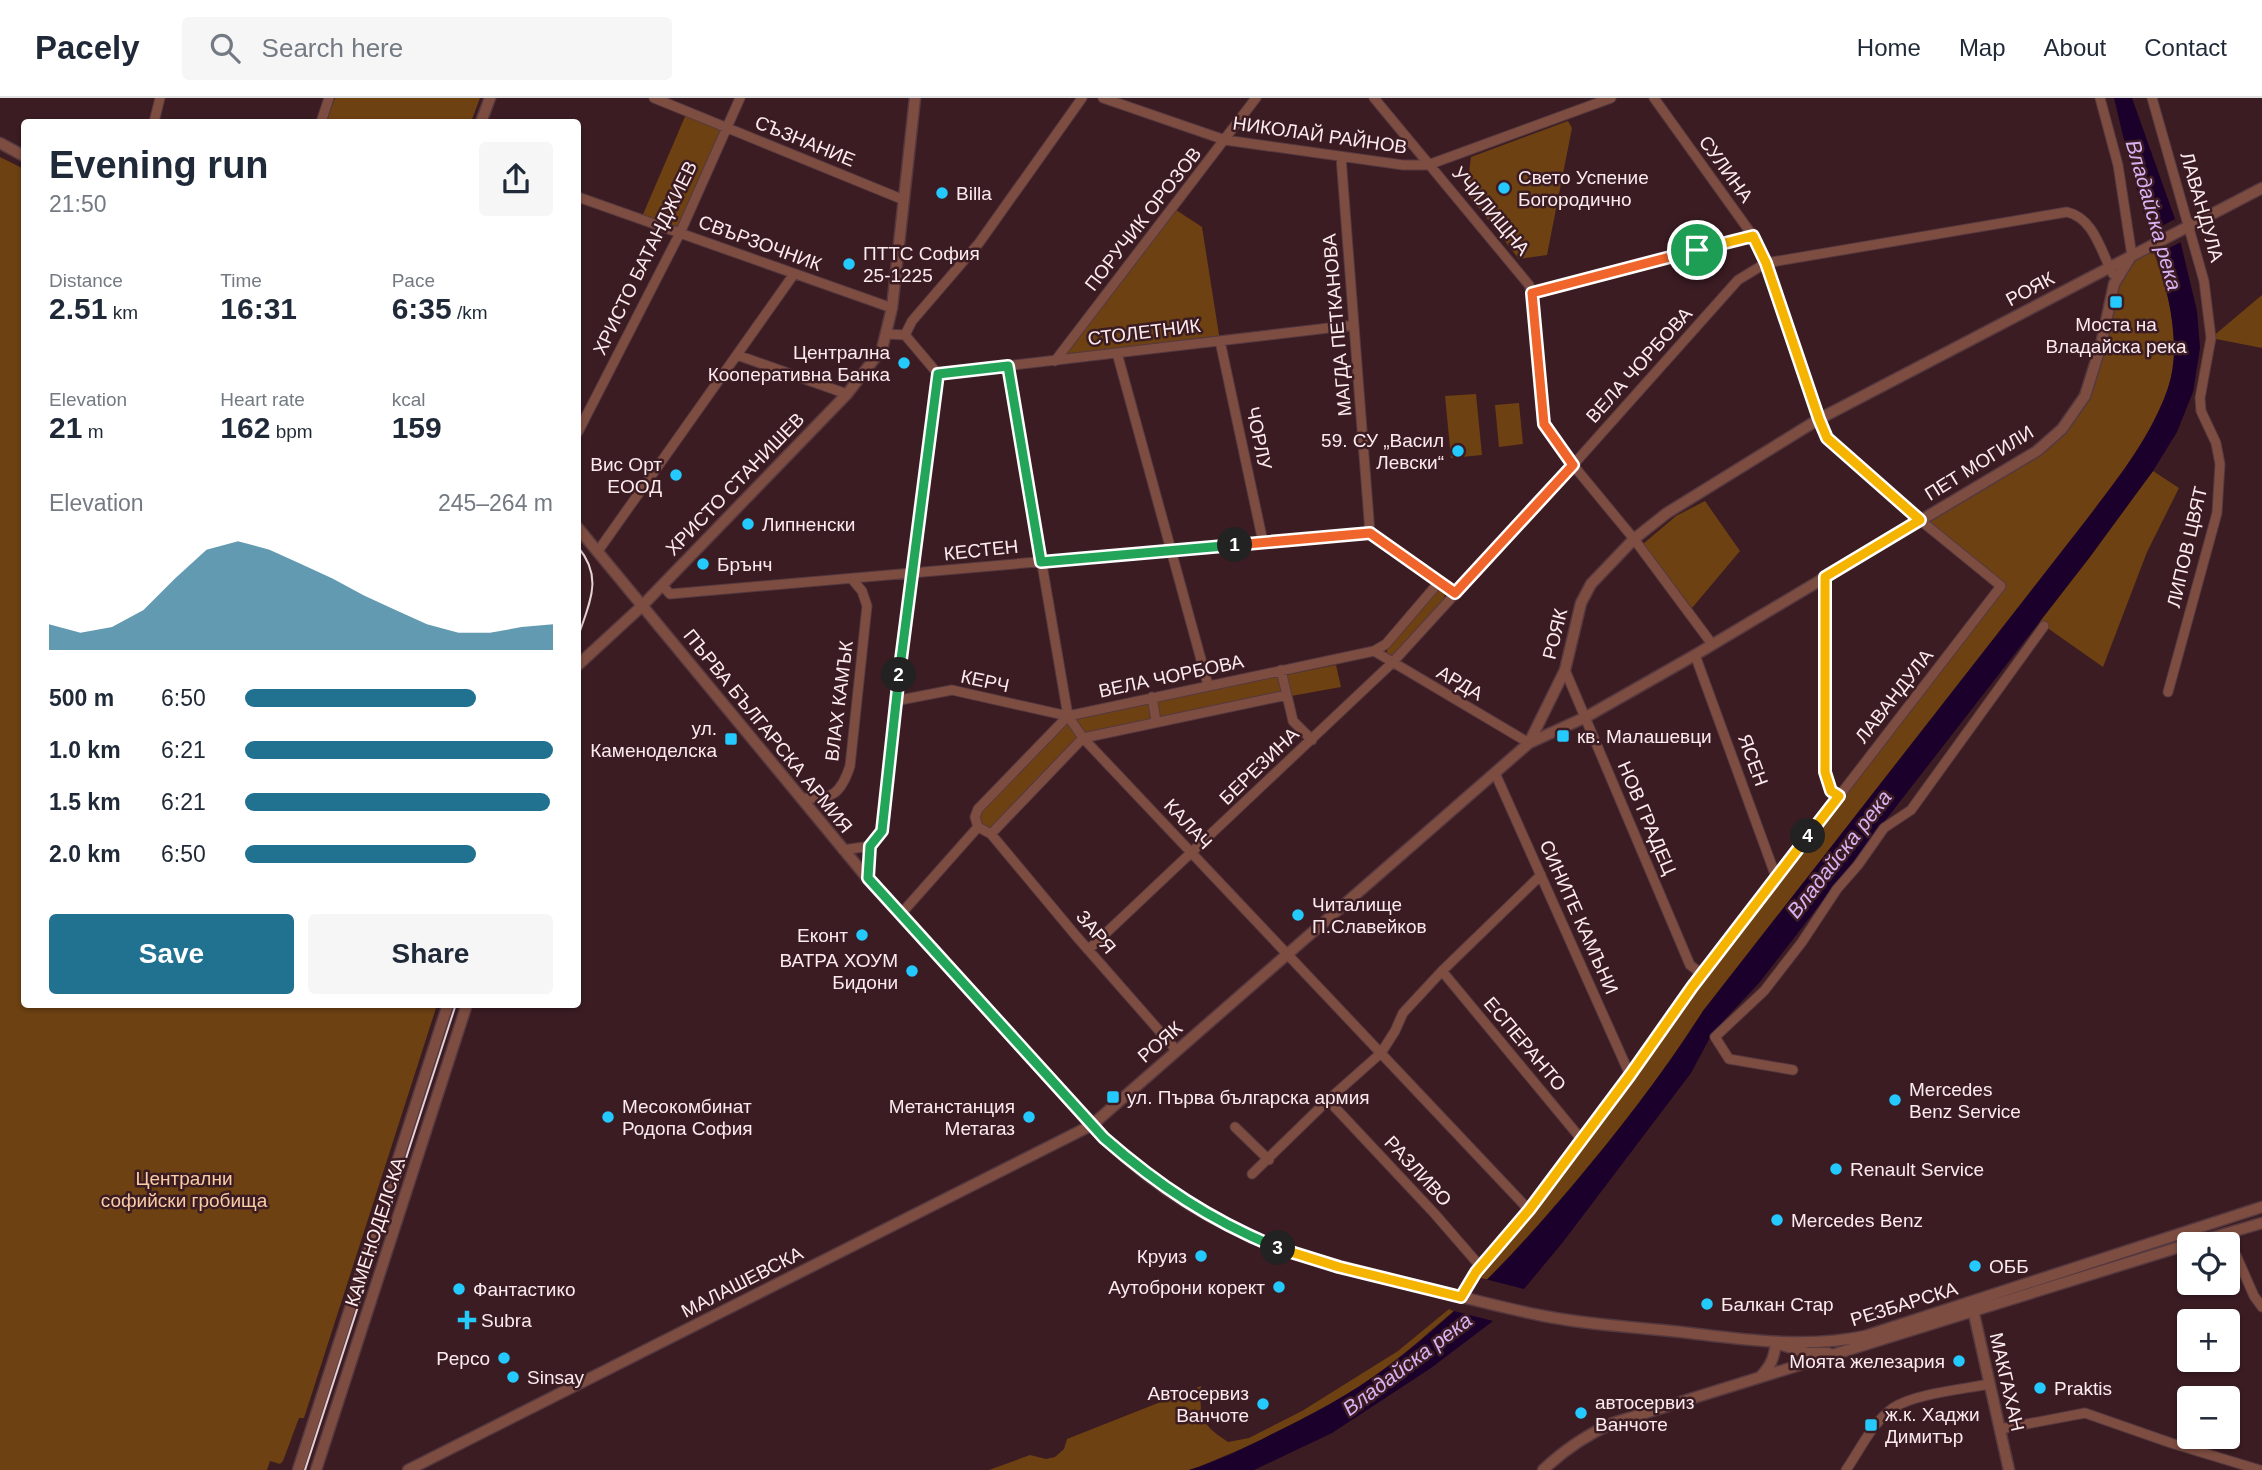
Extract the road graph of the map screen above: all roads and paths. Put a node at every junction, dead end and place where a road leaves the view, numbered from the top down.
1 (160, 98) edge
2 (327, 98) edge
3 (490, 98) edge
4 (654, 98) edge
5 (740, 98) edge
6 (915, 98) edge
7 (1082, 98) edge
8 (1104, 98) edge
9 (1256, 98) edge
10 (1374, 98) edge
11 (1611, 98) edge
12 (1654, 98) edge
13 (2100, 98) edge
14 (2152, 98) edge
15 (154, 119) edge
16 (322, 119) edge
17 (482, 119) edge
18 (727, 128) junction
19 (1225, 141) junction
20 (0, 143) edge
21 (21, 154) edge
22 (1341, 157) junction
23 (1428, 165) junction
24 (2262, 188) edge
25 (581, 198) edge
26 (904, 200) junction
27 (2183, 228) junction
28 (680, 233) junction
29 (1753, 236) junction
30 (2132, 256) junction
31 (1766, 263) junction
32 (2109, 268) junction
33 (794, 274) junction
34 (2116, 280) junction
35 (1532, 293) junction
36 (892, 309) junction
37 (1354, 325) junction
38 (887, 334) junction
39 (905, 335) junction
40 (1220, 341) junction
41 (1117, 353) junction
42 (737, 355) junction
43 (1055, 360) junction
44 (1008, 366) junction
45 (938, 374) junction
46 (847, 394) junction
47 (2201, 411) joint
48 (1819, 419) junction
49 (581, 426) edge
50 (1573, 465) junction
51 (1920, 520) junction
52 (581, 531) edge
53 (1370, 533) junction
54 (1634, 539) junction
55 (1263, 542) junction
56 (1171, 550) junction
57 (598, 551) junction
58 (1041, 562) junction
59 (913, 574) junction
60 (1825, 577) junction
61 (852, 579) junction
62 (1439, 582) junction
63 (662, 585) junction
64 (2001, 586) joint
65 (1455, 593) junction
66 (642, 606) junction
67 (2043, 626) dead end
68 (1712, 644) junction
69 (1374, 651) junction
70 (1695, 654) junction
71 (589, 655) junction
72 (581, 662) edge
73 (1392, 663) junction
74 (581, 670) edge
75 (1281, 670) junction
76 (1565, 670) junction
77 (1208, 685) junction
78 (2168, 692) dead end
79 (1287, 695) junction
80 (1152, 697) junction
81 (895, 701) junction
82 (1068, 716) junction
83 (1586, 717) junction
84 (1156, 721) junction
85 (1083, 738) junction
86 (1312, 740) junction
87 (1529, 743) junction
88 (1495, 773) junction
89 (1839, 796) junction
90 (802, 798) junction
91 (978, 827) junction
92 (991, 834) junction
93 (870, 846) junction
94 (844, 850) junction
95 (1192, 854) junction
96 (1541, 875) junction
97 (1776, 877) junction
98 (868, 878) junction
99 (900, 915) junction
100 (1088, 950) junction
101 (1286, 955) junction
102 (1442, 971) junction
103 (1702, 974) junction
104 (447, 1008) edge
105 (466, 1008) edge
106 (1177, 1051) junction
107 (1381, 1053) junction
108 (1793, 1070) dead end
109 (1630, 1075) junction
110 (1328, 1100) junction
111 (1092, 1125) junction
112 (1235, 1127) dead end
113 (1582, 1140) junction
114 (1269, 1160) junction
115 (1252, 1174) dead end
116 (2262, 1207) edge
117 (1529, 1210) junction
118 (2262, 1223) edge
119 (2231, 1232) edge
120 (2177, 1247) edge
121 (2240, 1264) edge
122 (1480, 1266) junction
123 (1461, 1297) junction
124 (1972, 1307) junction
125 (2262, 1307) edge
126 (1776, 1343) junction
127 (1841, 1353) junction
128 (1759, 1378) junction
129 (1989, 1384) junction
130 (2000, 1429) junction
131 (317, 1469) edge
132 (298, 1470) edge
133 (408, 1470) edge
134 (1544, 1470) edge
135 (1846, 1470) edge
136 (2009, 1470) edge
137 (2260, 1470) edge

1 - 15 street
2 - 16 street
3 - 17 street
4 - 18 street, СЪЗНАНИЕ
5 - 18 street, ХРИСТО БАТАНДЖИЕВ
6 - 26 street, ХРИСТО СТАНИШЕВ
7 - 39 street
8 - 19 street, НИКОЛАЙ РАЙНОВ
9 - 19 street, ПОРУЧИК ОРОЗОВ
10 - 23 street, УЧИЛИЩНА
11 - 23 street, НИКОЛАЙ РАЙНОВ
12 - 29 street, СУЛИНА
13 - 30 street
14 - 27 street, ЛАВАНДУЛА
18 - 26 street, СЪЗНАНИЕ
18 - 28 street, ХРИСТО БАТАНДЖИЕВ
19 - 22 street, НИКОЛАЙ РАЙНОВ
19 - 43 street, ПОРУЧИК ОРОЗОВ
20 - 21 street
22 - 23 street, НИКОЛАЙ РАЙНОВ
22 - 37 street, МАГДА ПЕТКАНОВА
23 - 35 street, УЧИЛИЩНА
24 - 27 street, РОЯК
25 - 28 street, СВЪРЗОЧНИК
26 - 36 street, ХРИСТО СТАНИШЕВ
27 - 30 street, РОЯК
27 - 47 street, ЛАВАНДУЛА
28 - 33 street, СВЪРЗОЧНИК
28 - 49 street, ХРИСТО БАТАНДЖИЕВ
29 - 31 street, СУЛИНА
29 - 35 street
30 - 32 street, РОЯК
30 - 34 street, ПЕТ МОГИЛИ
31 - 32 street, ВЕЛА ЧОРБОВА
31 - 48 street, СУЛИНА
31 - 50 street, ВЕЛА ЧОРБОВА
32 - 34 street, ВЕЛА ЧОРБОВА
32 - 48 street, РОЯК
33 - 36 street, СВЪРЗОЧНИК
33 - 42 street
34 - 51 street, ПЕТ МОГИЛИ
35 - 50 street, УЧИЛИЩНА
36 - 38 street, ХРИСТО СТАНИШЕВ
37 - 40 street, СТОЛЕТНИК
37 - 53 street, МАГДА ПЕТКАНОВА
38 - 39 street
38 - 46 street, ХРИСТО СТАНИШЕВ
39 - 45 street
40 - 41 street, СТОЛЕТНИК
40 - 55 street, ЧОРЛУ
41 - 43 street, СТОЛЕТНИК
41 - 56 street
42 - 46 street
42 - 57 street
43 - 44 street, СТОЛЕТНИК
44 - 45 street, СТОЛЕТНИК
44 - 58 street, КАЛАЧ
45 - 59 street
46 - 63 street, ХРИСТО СТАНИШЕВ
47 - 78 street, ЛИПОВ ЦВЯТ
48 - 51 street, СУЛИНА
48 - 54 street, РОЯК
50 - 54 street, УЧИЛИЩНА
50 - 65 street, ВЕЛА ЧОРБОВА
51 - 60 street, ПЕТ МОГИЛИ
51 - 64 street, СУЛИНА
52 - 57 street, ПЪРВА БЪЛГАРСКА АРМИЯ
53 - 55 street, КЕСТЕН
53 - 62 street
54 - 68 street, УЧИЛИЩНА
54 - 76 street, РОЯК
55 - 56 street, КЕСТЕН
56 - 58 street, КЕСТЕН
56 - 77 street
57 - 66 street, ПЪРВА БЪЛГАРСКА АРМИЯ
58 - 59 street, КЕСТЕН
58 - 82 street, КАЛАЧ
59 - 61 street, КЕСТЕН
59 - 81 street
60 - 68 street, ПЕТ МОГИЛИ
60 - 89 street
61 - 63 street, КЕСТЕН
61 - 90 street, ВЛАХ КАМЪК
62 - 65 street
62 - 69 street
63 - 66 street, ХРИСТО СТАНИШЕВ
64 - 89 street, ЛАВАНДУЛА
65 - 73 street, ВЕЛА ЧОРБОВА
66 - 71 street
66 - 90 street, ПЪРВА БЪЛГАРСКА АРМИЯ
67 - 108 street
68 - 70 street, ПЕТ МОГИЛИ
69 - 73 street, АРДА
69 - 75 street, ВЕЛА ЧОРБОВА
70 - 83 street, ПЕТ МОГИЛИ
70 - 97 street, ЯСЕН
71 - 72 street
71 - 74 street
73 - 86 street, БЕРЕЗИНА
73 - 87 street, АРДА
75 - 77 street, ВЕЛА ЧОРБОВА
75 - 79 street
76 - 83 street, НОВ ГРАДЕЦ
76 - 87 street, РОЯК
77 - 80 street, ВЕЛА ЧОРБОВА
79 - 84 street
79 - 86 street
80 - 82 street, ВЕЛА ЧОРБОВА
80 - 84 street
81 - 82 street, КЕРЧ
81 - 93 street
82 - 85 street, КАЛАЧ
82 - 91 street
83 - 87 street, ПЕТ МОГИЛИ
83 - 103 street, НОВ ГРАДЕЦ
84 - 85 street
85 - 92 street
85 - 95 street, КАЛАЧ
86 - 95 street, БЕРЕЗИНА
87 - 88 street, РОЯК
88 - 96 street, СИНИТЕ КАМЪНИ
88 - 101 street, РОЯК
89 - 97 street, ЛАВАНДУЛА
90 - 94 street, ПЪРВА БЪЛГАРСКА АРМИЯ
91 - 92 street
91 - 99 street
92 - 100 street, ЗАРЯ
93 - 94 street
93 - 98 street
94 - 98 street, ПЪРВА БЪЛГАРСКА АРМИЯ
95 - 100 street, БЕРЕЗИНА
95 - 101 street, КАЛАЧ
96 - 102 street
96 - 109 street, СИНИТЕ КАМЪНИ
97 - 103 street, ЛАВАНДУЛА
98 - 99 street, ПЪРВА БЪЛГАРСКА АРМИЯ
99 - 111 street, ПЪРВА БЪЛГАРСКА АРМИЯ
100 - 106 street, ЗАРЯ
101 - 106 street, РОЯК
101 - 107 street, КАЛАЧ
102 - 107 street
102 - 113 street, ЕСПЕРАНТО
103 - 109 street, ЛАВАНДУЛА
104 - 132 street, КАМЕНОДЕЛСКА
105 - 131 street, КАМЕНОДЕЛСКА
106 - 111 street, РОЯК
107 - 110 street
107 - 117 street, КАЛАЧ
109 - 113 street, ЛАВАНДУЛА
110 - 114 street
110 - 122 street, РАЗЛИВО
111 - 123 street, ПЪРВА БЪЛГАРСКА АРМИЯ
111 - 133 street, МАЛАШЕВСКА
112 - 114 street
113 - 117 street, ЛАВАНДУЛА
114 - 115 street
116 - 124 street, РЕЗБАРСКА
117 - 122 street, ЛАВАНДУЛА
118 - 119 street, РЕЗБАРСКА
120 - 124 street, РЕЗБАРСКА
121 - 125 street
122 - 123 street, ЛАВАНДУЛА
123 - 126 street, ПЪРВА БЪЛГАРСКА АРМИЯ
124 - 126 street, РЕЗБАРСКА
124 - 127 street, РЕЗБАРСКА
124 - 129 street, МАКГАХАН
126 - 127 street, РЕЗБАРСКА
126 - 128 street
127 - 128 street, РЕЗБАРСКА
128 - 134 street, РЕЗБАРСКА
129 - 130 street, МАКГАХАН
129 - 135 street
130 - 136 street, МАКГАХАН
130 - 137 street

